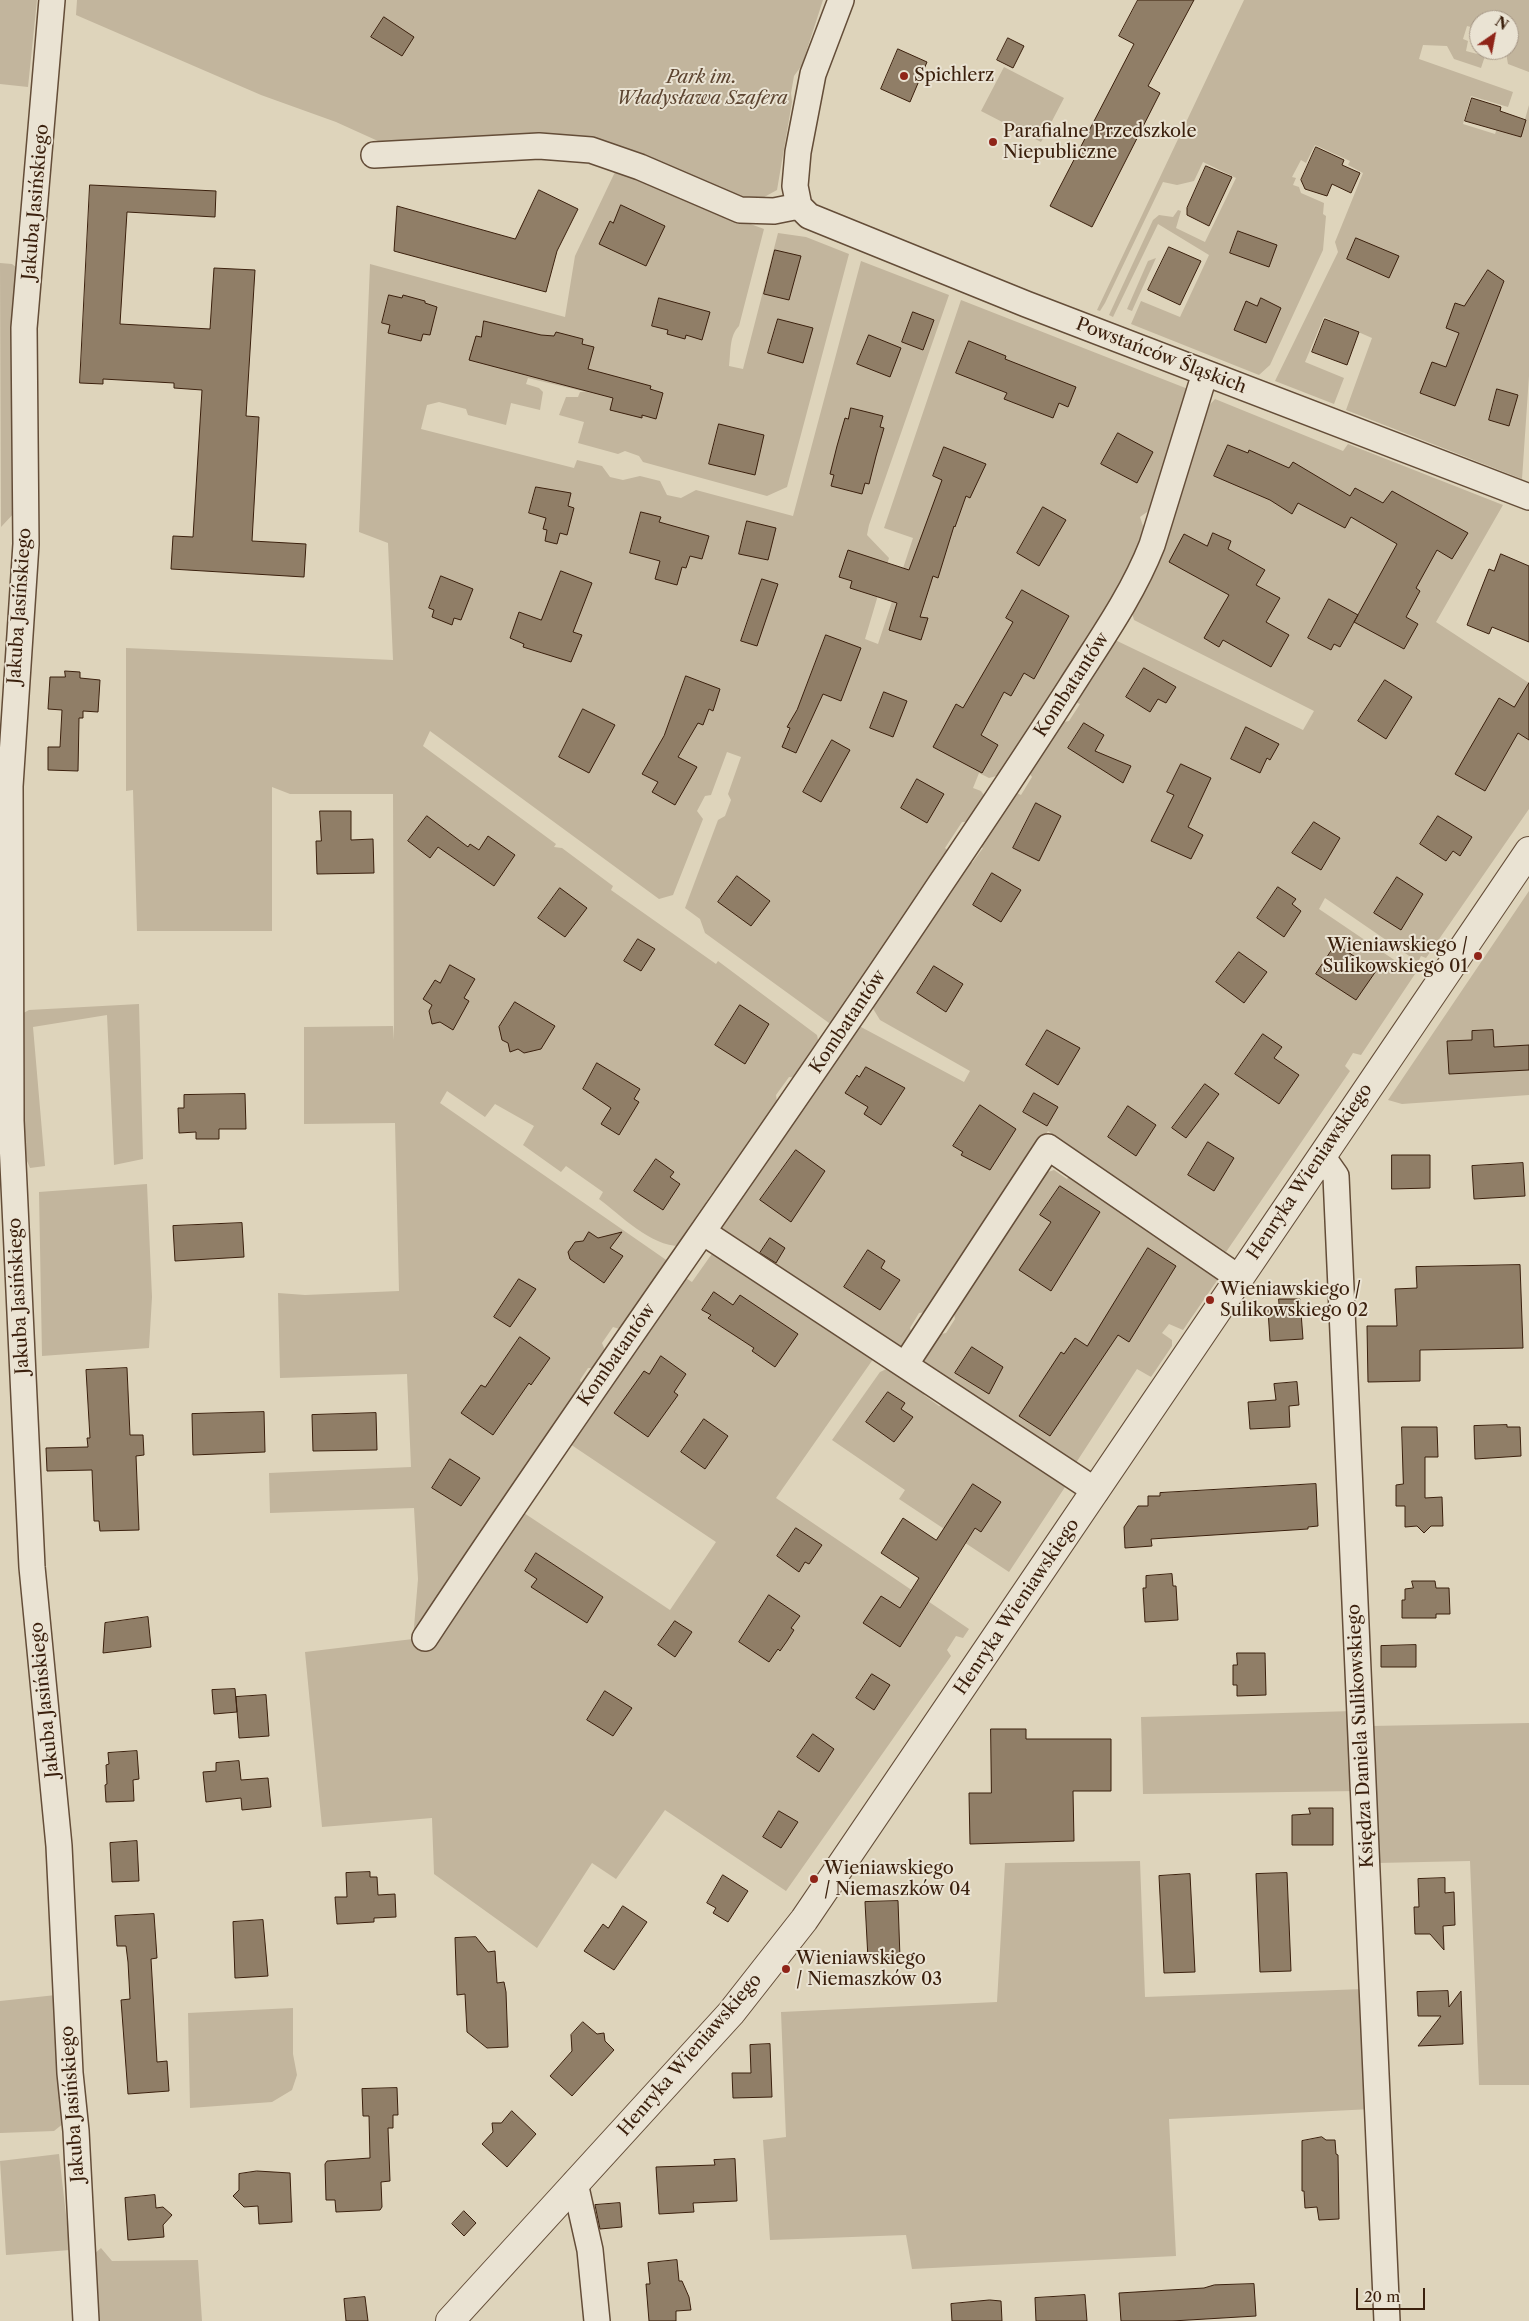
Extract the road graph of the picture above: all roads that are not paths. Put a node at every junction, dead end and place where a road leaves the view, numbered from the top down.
1 (52, 0) edge
2 (841, 0) edge
3 (374, 155) dead end
4 (798, 206) junction
5 (1205, 373) junction
6 (1529, 498) edge
7 (6, 735) edge
8 (1529, 851) edge
9 (1322, 1156) junction
10 (702, 1232) junction
11 (1239, 1278) junction
12 (905, 1365) junction
13 (1096, 1491) junction
14 (425, 1638) dead end
15 (575, 2183) junction
16 (86, 2321) edge
17 (450, 2321) edge
18 (597, 2321) edge
19 (1387, 2321) edge

1 - 7 street, Jakuba Jasińskiego
2 - 4 street
3 - 4 street
4 - 5 street, Powstańców Śląskich
5 - 6 street, Powstańców Śląskich
5 - 10 street, Kombatantów
7 - 16 street, Jakuba Jasińskiego
8 - 9 street, Henryka Wieniawskiego
9 - 11 street, Henryka Wieniawskiego
9 - 19 street, Księdza Daniela Sulikowskiego
10 - 12 street
10 - 14 street, Kombatantów
11 - 12 street
11 - 13 street, Henryka Wieniawskiego
12 - 13 street
13 - 15 street, Henryka Wieniawskiego
15 - 17 street, Henryka Wieniawskiego
15 - 18 street

